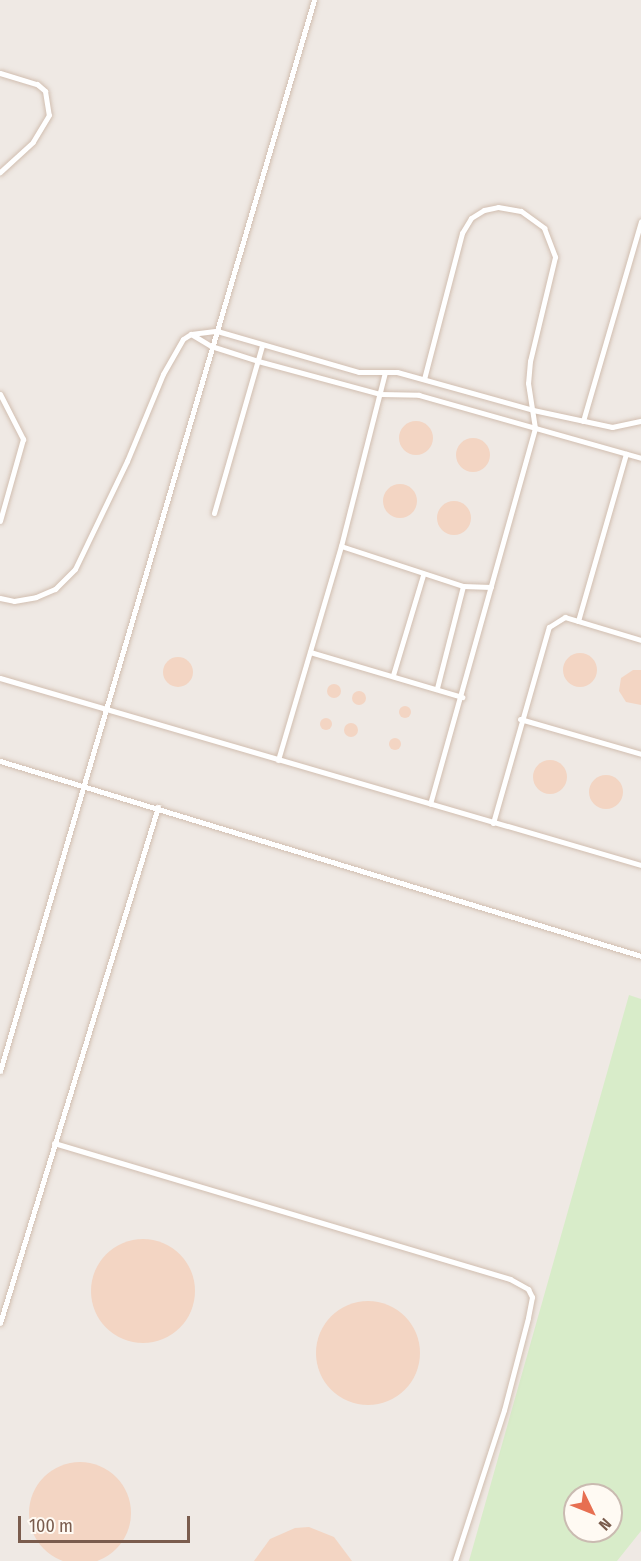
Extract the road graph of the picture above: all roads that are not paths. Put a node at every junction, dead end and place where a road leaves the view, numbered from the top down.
1 (314, 0) edge
2 (0, 73) edge
3 (0, 172) edge
4 (641, 221) edge
5 (217, 331) junction
6 (191, 334) junction
7 (211, 346) junction
8 (262, 346) junction
9 (258, 361) junction
10 (385, 372) junction
11 (424, 379) junction
12 (0, 394) edge
13 (380, 394) junction
14 (533, 410) junction
15 (641, 420) edge
16 (583, 421) junction
17 (534, 428) junction
18 (626, 454) junction
19 (641, 458) edge
20 (214, 513) dead end
21 (0, 521) edge
22 (341, 546) junction
23 (423, 575) junction
24 (463, 586) junction
25 (491, 587) junction
26 (0, 598) edge
27 (578, 621) junction
28 (641, 640) edge
29 (310, 652) junction
30 (393, 675) junction
31 (0, 678) edge
32 (437, 688) junction
33 (462, 697) junction
34 (106, 708) junction
35 (520, 718) junction
36 (641, 754) edge
37 (278, 760) junction
38 (0, 761) edge
39 (84, 785) junction
40 (430, 804) junction
41 (158, 807) junction
42 (493, 823) junction
43 (641, 865) edge
44 (641, 956) edge
45 (0, 1071) edge
46 (54, 1143) junction
47 (0, 1323) edge
48 (455, 1561) edge

1 - 5 lane
2 - 3 lane
4 - 16 lane
5 - 6 lane
5 - 7 lane
5 - 8 lane
6 - 7 lane
6 - 26 lane
7 - 9 lane
7 - 34 lane
8 - 9 lane
8 - 10 lane
9 - 13 lane
9 - 20 lane
10 - 11 lane
10 - 13 lane
11 - 14 lane
11 - 14 lane
12 - 21 lane
13 - 17 lane
13 - 22 lane
14 - 16 lane
14 - 17 lane
15 - 16 lane
17 - 18 lane
17 - 25 lane
18 - 19 lane
18 - 27 lane
22 - 23 lane
22 - 29 lane
23 - 24 lane
23 - 30 lane
24 - 25 lane
24 - 32 lane
25 - 33 lane
27 - 28 lane
27 - 35 lane
29 - 30 lane
29 - 37 lane
30 - 32 lane
31 - 34 lane
32 - 33 lane
33 - 40 lane
34 - 37 lane
34 - 39 lane
35 - 36 lane
35 - 42 lane
37 - 40 lane
38 - 39 lane
39 - 41 lane
39 - 45 lane
40 - 42 lane
41 - 44 lane
41 - 46 lane
42 - 43 lane
46 - 47 lane
46 - 48 lane

